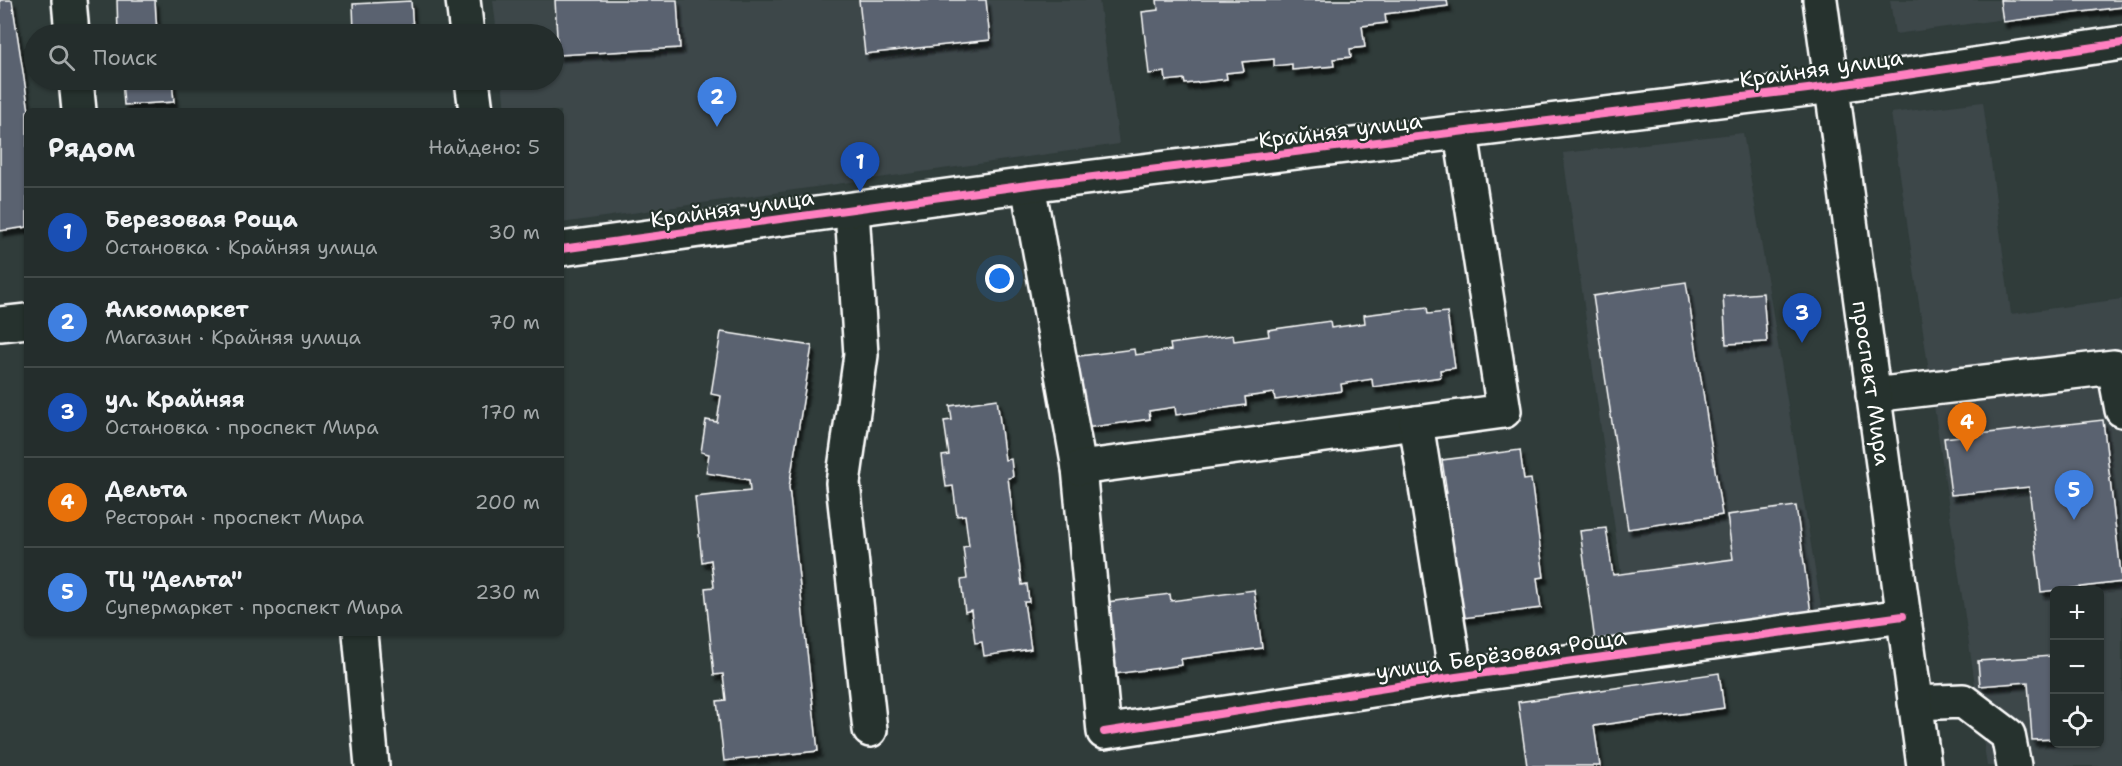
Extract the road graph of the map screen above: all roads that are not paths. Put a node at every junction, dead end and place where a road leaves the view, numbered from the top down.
1 (69, 0) edge
2 (463, 0) edge
3 (1821, 0) edge
4 (71, 24) edge
5 (466, 24) edge
6 (2122, 43) edge
7 (1832, 86) junction
8 (77, 90) edge
9 (473, 90) edge
10 (79, 108) edge
11 (476, 108) edge
12 (1461, 133) junction
13 (1028, 185) junction
14 (852, 210) junction
15 (564, 249) edge
16 (24, 321) edge
17 (0, 324) edge
18 (2119, 359) edge
19 (1873, 395) junction
20 (2122, 410) edge
21 (1416, 423) junction
22 (1079, 468) junction
23 (1903, 616) junction
24 (360, 636) edge
25 (1456, 677) junction
26 (1915, 703) junction
27 (870, 730) dead end
28 (372, 766) edge
29 (1924, 766) edge
30 (2014, 766) edge

1 - 4 street
2 - 5 street
3 - 7 street, проспект Мира
6 - 7 street, Крайняя улица
7 - 12 street, Крайняя улица
7 - 19 street, проспект Мира
8 - 10 street
9 - 11 street
12 - 13 street, Крайняя улица
12 - 21 street
13 - 14 street, Крайняя улица
13 - 22 street
14 - 15 street, Крайняя улица
14 - 27 street
16 - 17 street
18 - 19 street
18 - 20 street
19 - 23 street, проспект Мира
21 - 22 street
21 - 25 street
22 - 25 street, улица Берёзовая Роща
23 - 25 street, улица Берёзовая Роща
23 - 26 street, проспект Мира
24 - 28 street
26 - 29 street, проспект Мира
26 - 30 street

